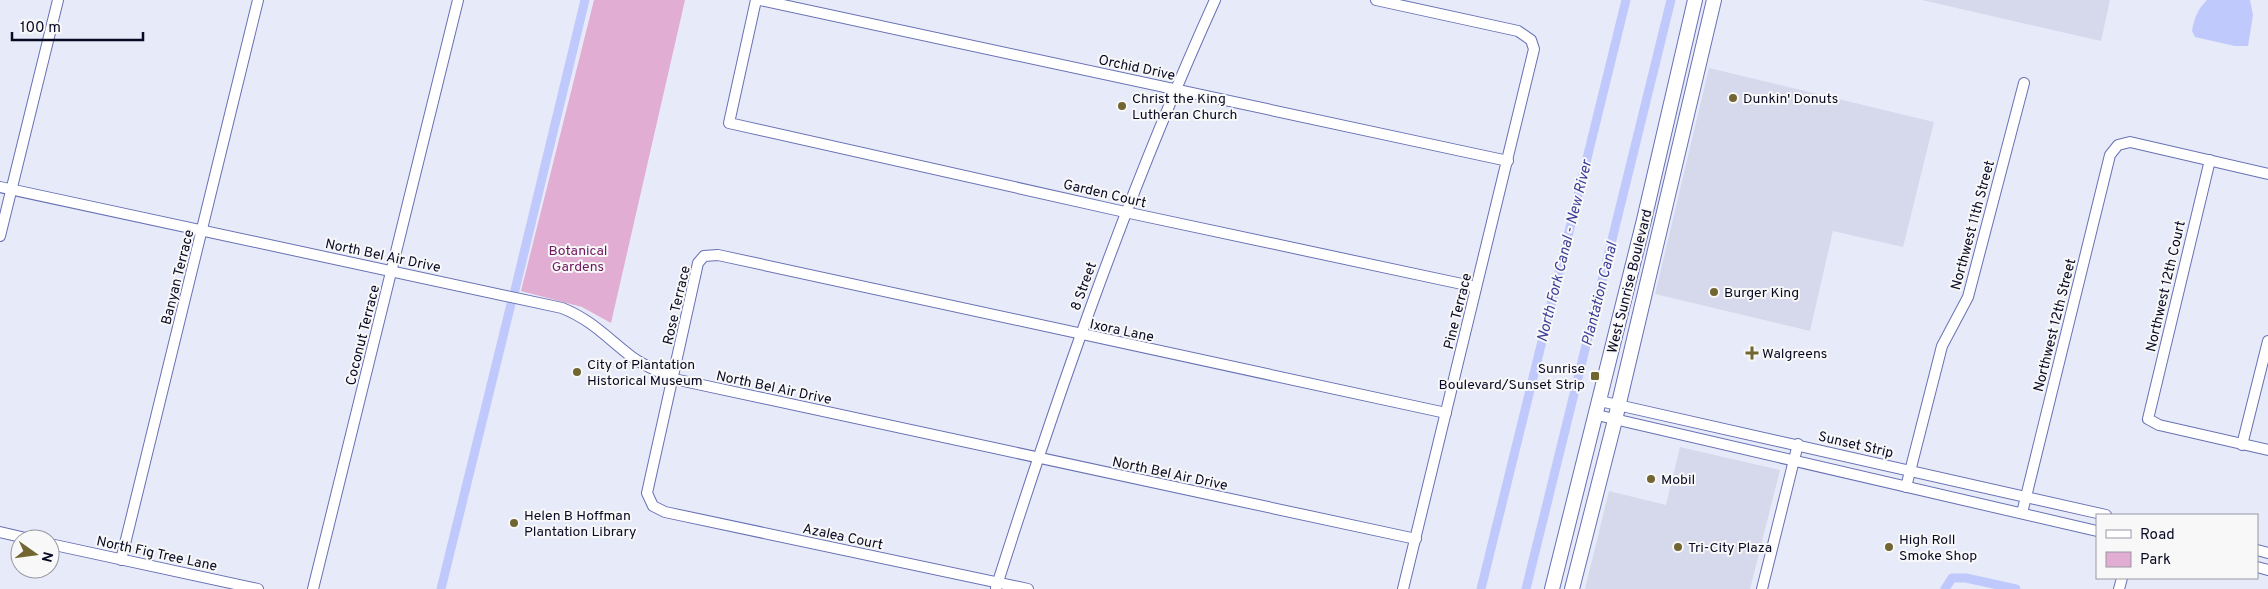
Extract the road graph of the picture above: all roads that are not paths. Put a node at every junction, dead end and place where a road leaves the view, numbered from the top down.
1 (58, 0) edge
2 (258, 0) edge
3 (458, 0) edge
4 (756, 0) edge
5 (760, 0) edge
6 (1215, 0) edge
7 (1376, 0) edge
8 (1695, 0) edge
9 (1714, 0) edge
10 (2024, 83) dead end
11 (1174, 89) junction
12 (2210, 160) junction
13 (1508, 161) junction
14 (2268, 174) edge
15 (0, 187) edge
16 (12, 189) junction
17 (1125, 212) junction
18 (202, 230) junction
19 (0, 236) edge
20 (704, 256) joint
21 (392, 271) junction
22 (1476, 287) junction
23 (1079, 335) junction
24 (2268, 341) edge
25 (674, 379) junction
26 (1600, 401) junction
27 (1618, 406) junction
28 (1446, 413) junction
29 (1596, 415) junction
30 (1615, 420) junction
31 (1798, 444) junction
32 (2242, 445) junction
33 (2268, 450) edge
34 (1038, 458) junction
35 (1794, 460) junction
36 (1910, 471) junction
37 (1906, 487) junction
38 (2027, 496) junction
39 (653, 506) joint
40 (2022, 514) junction
41 (2102, 514) edge
42 (2096, 531) edge
43 (1416, 539) junction
44 (60, 546) edge
45 (121, 560) junction
46 (996, 586) edge
47 (258, 589) edge
48 (313, 589) edge
49 (1028, 589) edge
50 (1403, 589) edge
51 (1552, 589) edge
52 (1572, 589) edge
53 (1762, 589) edge

1 - 16 street
2 - 18 street, Banyan Terrace
3 - 21 street, Coconut Terrace
4 - 17 street, Garden Court
5 - 11 street, Orchid Drive
6 - 11 street, 8 Street
7 - 13 street, Pine Terrace
8 - 26 highway, West Sunrise Boulevard
9 - 27 highway, West Sunrise Boulevard
10 - 36 street, Northwest 11th Street
11 - 13 street, Orchid Drive
11 - 17 street, 8 Street
12 - 14 street
12 - 32 street, Northwest 12th Court
12 - 38 street, Northwest 12th Street
13 - 22 street, Pine Terrace
15 - 16 street, North Bel Air Drive
16 - 18 street, North Bel Air Drive
16 - 19 street
17 - 22 street, Garden Court
17 - 23 street, 8 Street
18 - 21 street, North Bel Air Drive
18 - 45 street, Banyan Terrace
20 - 23 street, Ixora Lane
20 - 25 street, Rose Terrace
21 - 25 street, North Bel Air Drive
21 - 48 street, Coconut Terrace
22 - 28 street, Pine Terrace
23 - 28 street, Ixora Lane
23 - 34 street, 8 Street
24 - 32 street
25 - 34 street, North Bel Air Drive
25 - 39 street, Rose Terrace
26 - 27 street, Sunset Strip
26 - 29 highway, West Sunrise Boulevard
27 - 30 highway, West Sunrise Boulevard
27 - 31 street, Sunset Strip
28 - 43 street, Pine Terrace
29 - 30 street
29 - 51 highway, West Sunrise Boulevard
30 - 35 street
30 - 52 highway, West Sunrise Boulevard
31 - 35 street
31 - 36 street, Sunset Strip
32 - 33 street
34 - 43 street, North Bel Air Drive
34 - 46 street, 8 Street
35 - 37 street
35 - 53 street
36 - 37 street, Northwest 11th Street
36 - 38 street, Sunset Strip
37 - 40 street
38 - 40 street, Northwest 12th Street
38 - 41 street, Sunset Strip
39 - 46 street, Azalea Court
40 - 42 street
43 - 50 street, Pine Terrace
44 - 45 street, North Fig Tree Lane
45 - 47 street, North Fig Tree Lane
46 - 49 street, Azalea Court

